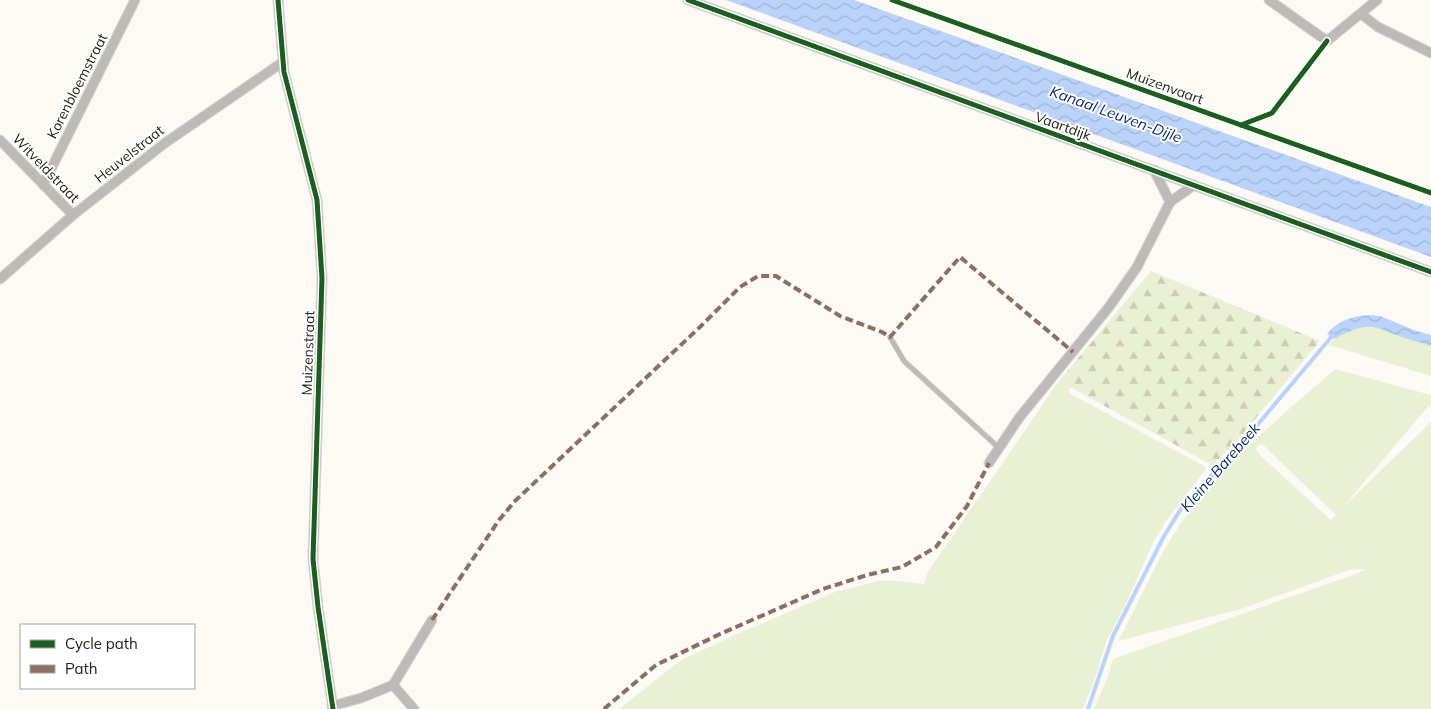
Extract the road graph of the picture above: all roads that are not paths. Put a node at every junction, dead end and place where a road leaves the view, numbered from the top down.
1 (135, 0) edge
2 (278, 0) edge
3 (688, 0) edge
4 (892, 0) edge
5 (1269, 0) edge
6 (1377, 0) edge
7 (1361, 14) junction
8 (1431, 53) edge
9 (282, 62) junction
10 (0, 140) edge
11 (1154, 170) junction
12 (43, 185) junction
13 (1194, 185) junction
14 (1431, 193) edge
15 (1170, 202) junction
16 (73, 215) junction
17 (1431, 272) edge
18 (0, 279) edge
19 (890, 337) dead end
20 (999, 448) junction
21 (990, 463) dead end
22 (432, 620) dead end
23 (392, 685) junction
24 (333, 708) edge
25 (414, 709) edge

1 - 12 street, Korenbloemstraat
2 - 9 street, Muizenstraat
3 - 11 street, Vaartdijk
4 - 14 lane, Muizenvaart
5 - 7 street
6 - 7 street
7 - 8 street
9 - 16 street, Heuvelstraat
9 - 24 street, Muizenstraat
10 - 12 street, Witveldstraat
11 - 13 street, Vaartdijk
11 - 15 street
12 - 16 street, Witveldstraat
13 - 15 street
13 - 17 street, Vaartdijk
15 - 20 street
16 - 18 street, Heuvelstraat
19 - 20 lane
20 - 21 street
22 - 23 street
23 - 24 street
23 - 25 street

